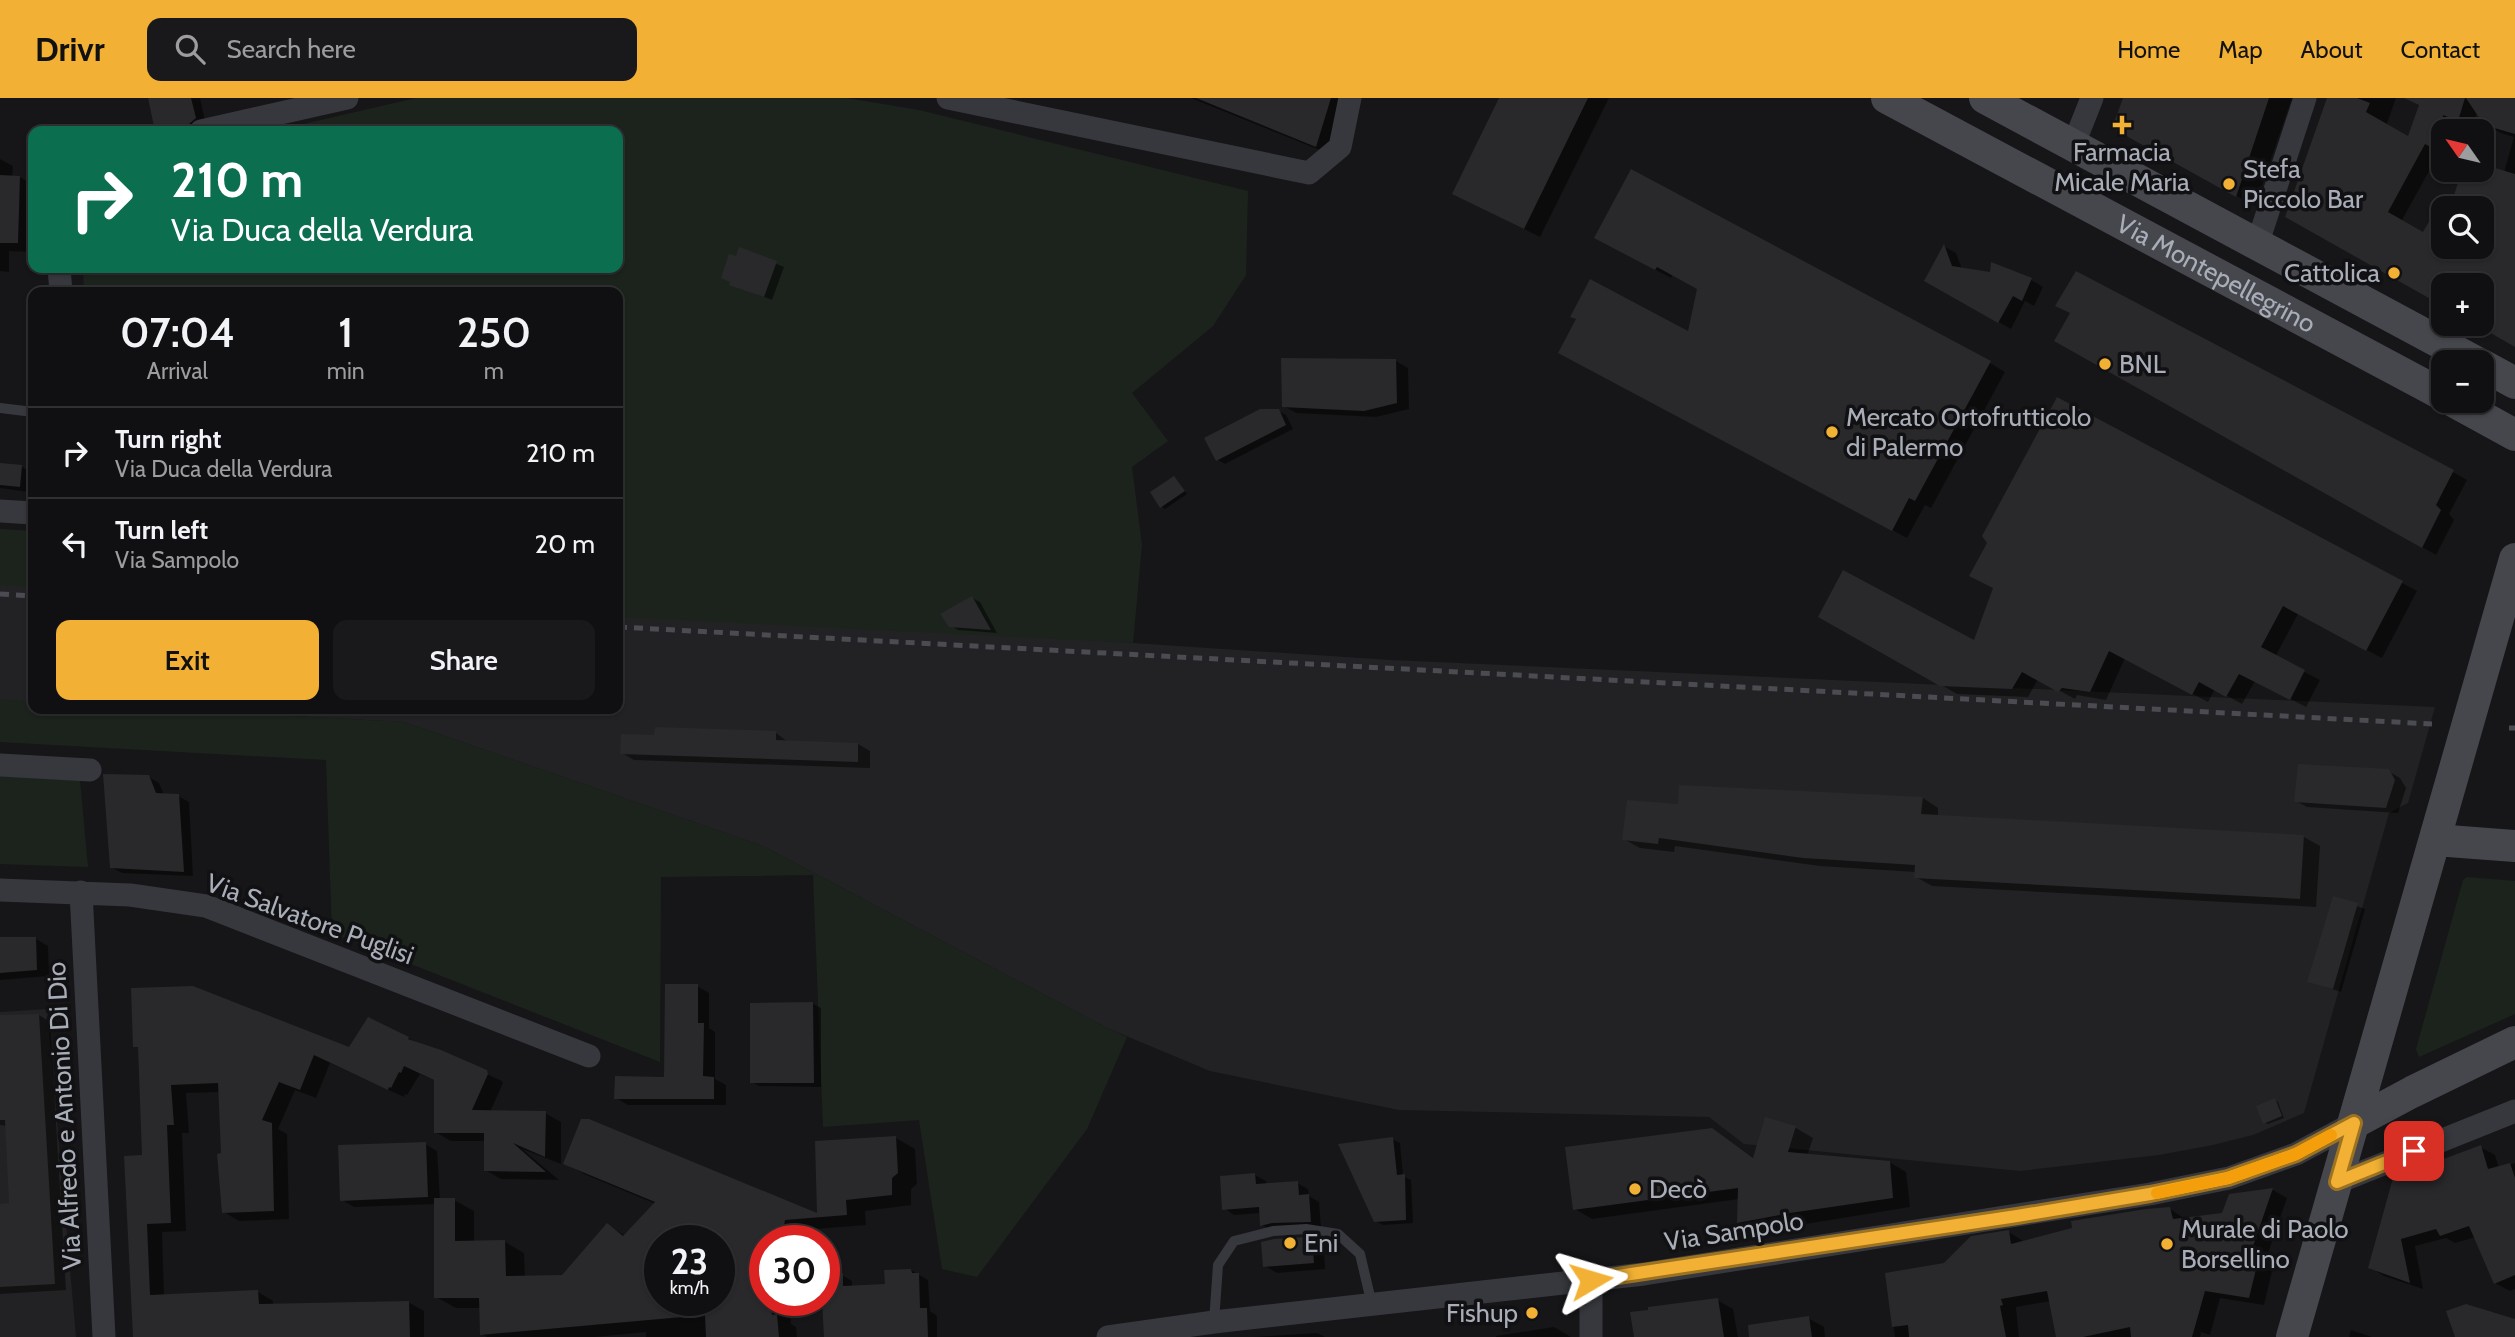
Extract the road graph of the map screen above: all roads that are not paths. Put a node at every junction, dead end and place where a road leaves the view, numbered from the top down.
1 (347, 98) edge
2 (948, 98) edge
3 (1350, 98) edge
4 (1887, 98) edge
5 (1985, 98) edge
6 (2091, 98) edge
7 (2305, 98) edge
8 (223, 126) edge
9 (2073, 146) junction
10 (2257, 245) junction
11 (2431, 360) edge
12 (2431, 364) edge
13 (2494, 380) edge
14 (2515, 383) edge
15 (0, 408) edge
16 (28, 411) edge
17 (2493, 413) edge
18 (2515, 435) edge
19 (0, 511) edge
20 (28, 513) edge
21 (2514, 563) edge
22 (0, 765) edge
23 (90, 770) dead end
24 (2435, 840) junction
25 (2515, 846) edge
26 (0, 890) edge
27 (81, 892) junction
28 (2515, 1042) edge
29 (589, 1056) dead end
30 (2515, 1111) edge
31 (2354, 1123) junction
32 (2337, 1182) junction
33 (1591, 1280) junction
34 (1372, 1305) junction
35 (1214, 1322) junction
36 (104, 1337) edge
37 (1108, 1337) edge
38 (1591, 1337) edge
39 (2292, 1337) edge

1 - 8 street
2 - 3 street
4 - 12 street, Via Montepellegrino
5 - 9 street, Via Montepellegrino
6 - 9 street
7 - 10 street
9 - 10 street, Via Montepellegrino
10 - 11 street, Via Montepellegrino
13 - 14 street, Via Montepellegrino
15 - 16 lane
17 - 18 street, Via Montepellegrino
19 - 20 street
21 - 24 street
22 - 23 street
24 - 25 street
24 - 31 street
26 - 27 street, Via Salvatore Puglisi
27 - 29 street, Via Salvatore Puglisi
27 - 36 street, Via Alfredo e Antonio Di Dio
28 - 31 street
30 - 32 street
31 - 32 street
31 - 33 street, Via Sampolo
32 - 39 street
33 - 34 street, Via Sampolo
33 - 38 street
34 - 35 street, Via Sampolo
34 - 35 lane
35 - 37 street, Via Sampolo

